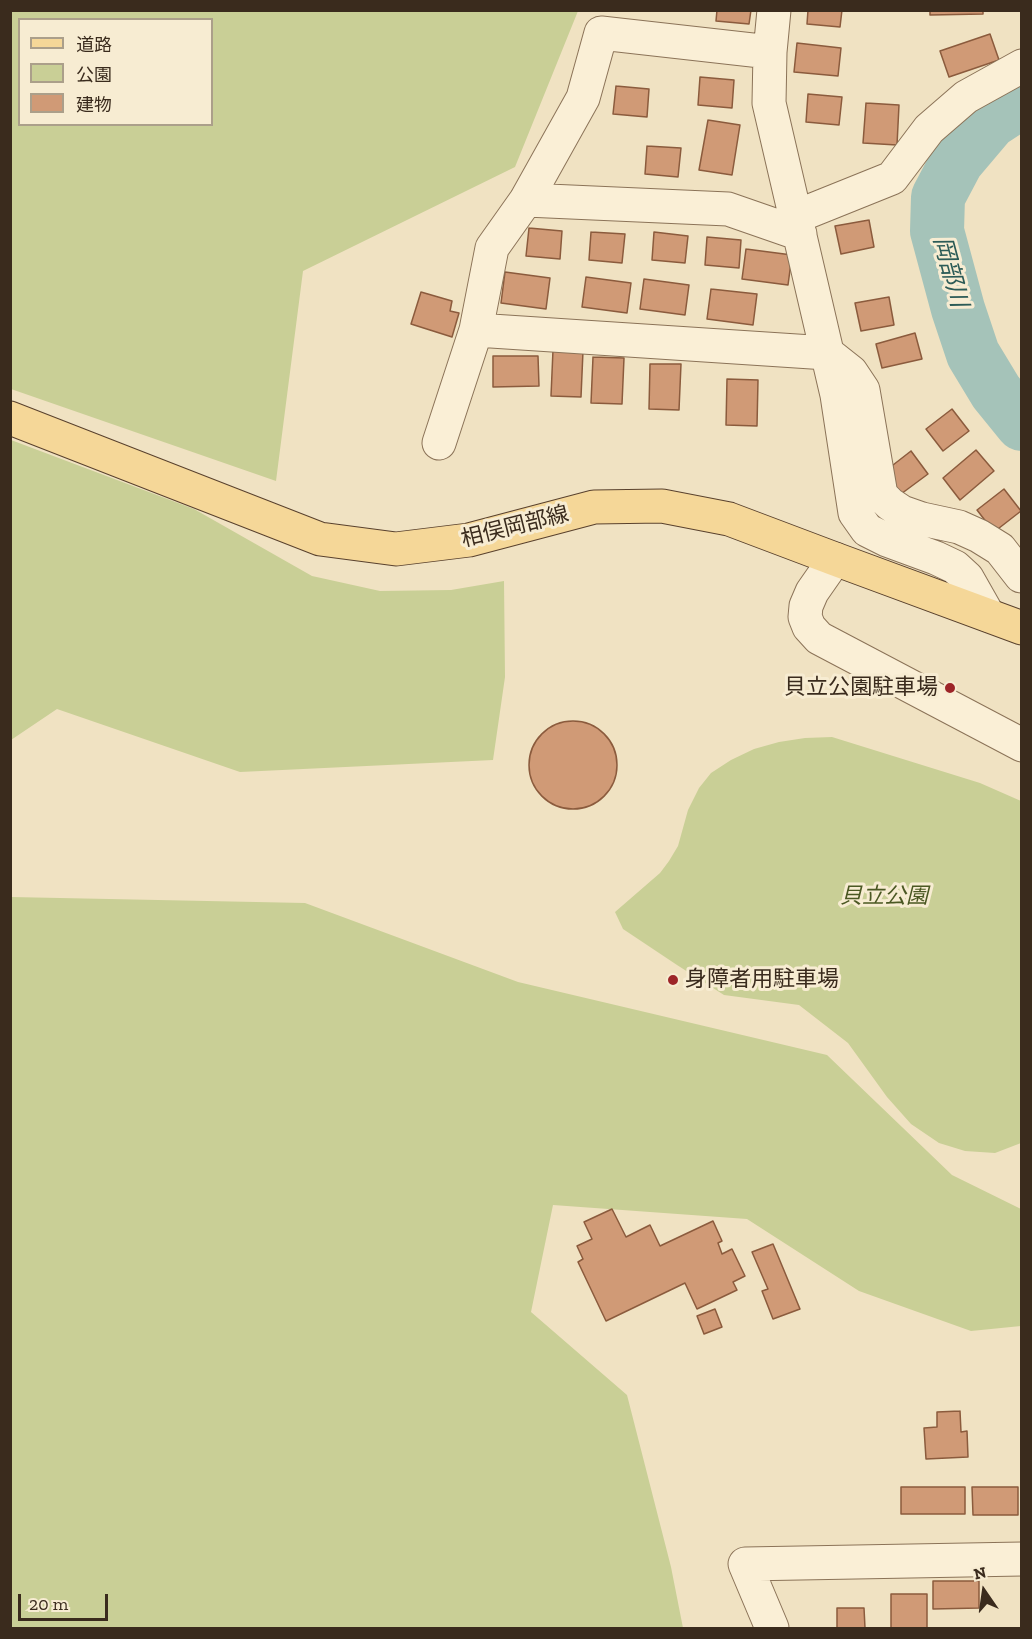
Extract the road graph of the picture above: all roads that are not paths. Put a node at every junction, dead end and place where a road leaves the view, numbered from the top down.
1 (774, 10) edge
2 (770, 52) junction
3 (1022, 66) edge
4 (526, 200) junction
5 (797, 225) junction
6 (476, 330) junction
7 (827, 353) junction
8 (10, 418) edge
9 (439, 443) dead end
10 (835, 560) junction
11 (1021, 576) edge
12 (988, 615) junction
13 (1022, 628) edge
14 (1022, 745) edge
15 (1022, 1559) edge
16 (772, 1629) edge

1 - 2 street
2 - 4 street
2 - 5 street
3 - 5 street
4 - 5 street
4 - 6 street
5 - 7 street
6 - 7 street
6 - 9 street
7 - 11 street
7 - 12 street
8 - 10 main road, 相俣岡部線
10 - 12 main road, 相俣岡部線
10 - 14 street
12 - 13 main road, 相俣岡部線
15 - 16 street

